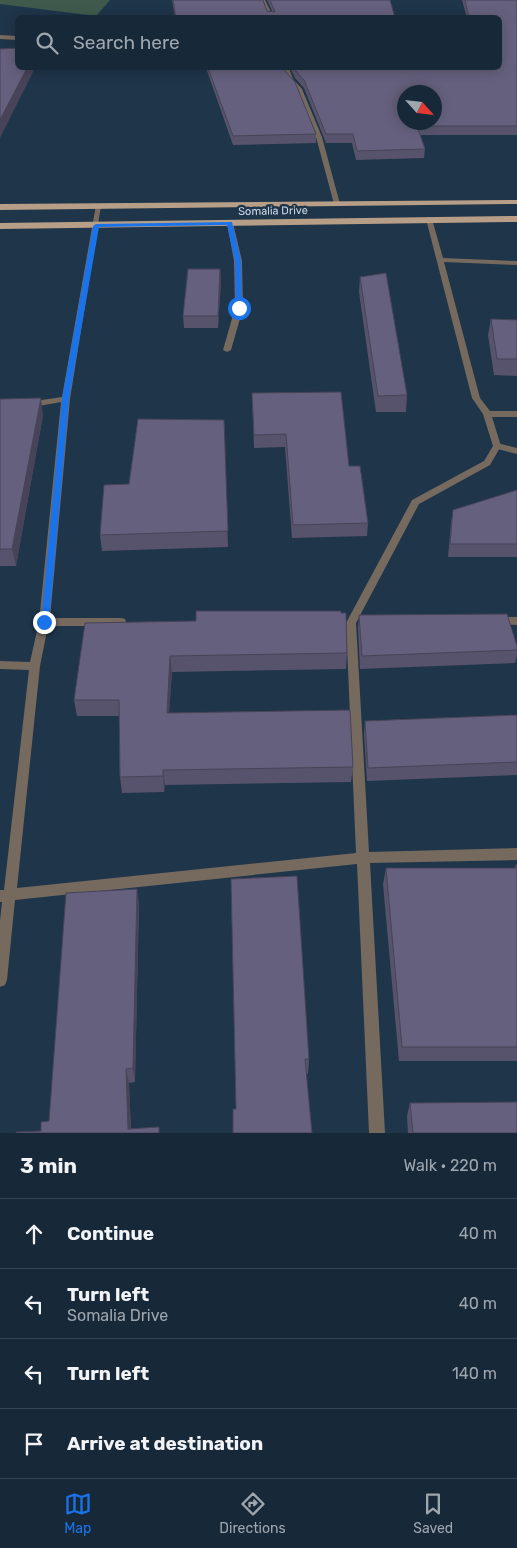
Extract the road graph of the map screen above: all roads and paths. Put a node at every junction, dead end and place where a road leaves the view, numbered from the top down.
1 (263, 0) edge
2 (270, 15) edge
3 (0, 37) edge
4 (15, 38) edge
5 (288, 70) edge
6 (517, 202) edge
7 (337, 204) junction
8 (98, 206) junction
9 (0, 207) edge
10 (429, 219) junction
11 (517, 219) edge
12 (230, 223) junction
13 (0, 226) edge
14 (96, 226) junction
15 (441, 260) junction
16 (517, 264) edge
17 (227, 350) dead end
18 (66, 399) junction
19 (19, 407) edge
20 (487, 414) junction
21 (517, 414) edge
22 (497, 446) junction
23 (517, 451) edge
24 (488, 621) edge
25 (517, 621) edge
26 (44, 622) junction
27 (134, 622) edge
28 (0, 665) edge
29 (35, 666) junction
30 (517, 854) edge
31 (363, 858) junction
32 (4, 895) edge
33 (0, 980) edge
34 (377, 1133) edge

1 - 2 street
3 - 4 street
5 - 7 street
6 - 7 main road, Somalia Drive
7 - 8 main road, Somalia Drive
8 - 9 main road, Somalia Drive
8 - 14 street
10 - 11 main road, Somalia Drive
10 - 12 main road, Somalia Drive
10 - 15 street
12 - 14 main road, Somalia Drive
12 - 17 street
13 - 14 main road, Somalia Drive
14 - 18 street
15 - 16 street
15 - 20 street
18 - 19 street
18 - 26 street
20 - 21 street
20 - 22 street
22 - 23 street
22 - 31 street
24 - 25 street
26 - 27 street
26 - 29 street
28 - 29 street
29 - 32 street
30 - 31 street
31 - 32 street
31 - 34 street
32 - 33 street

